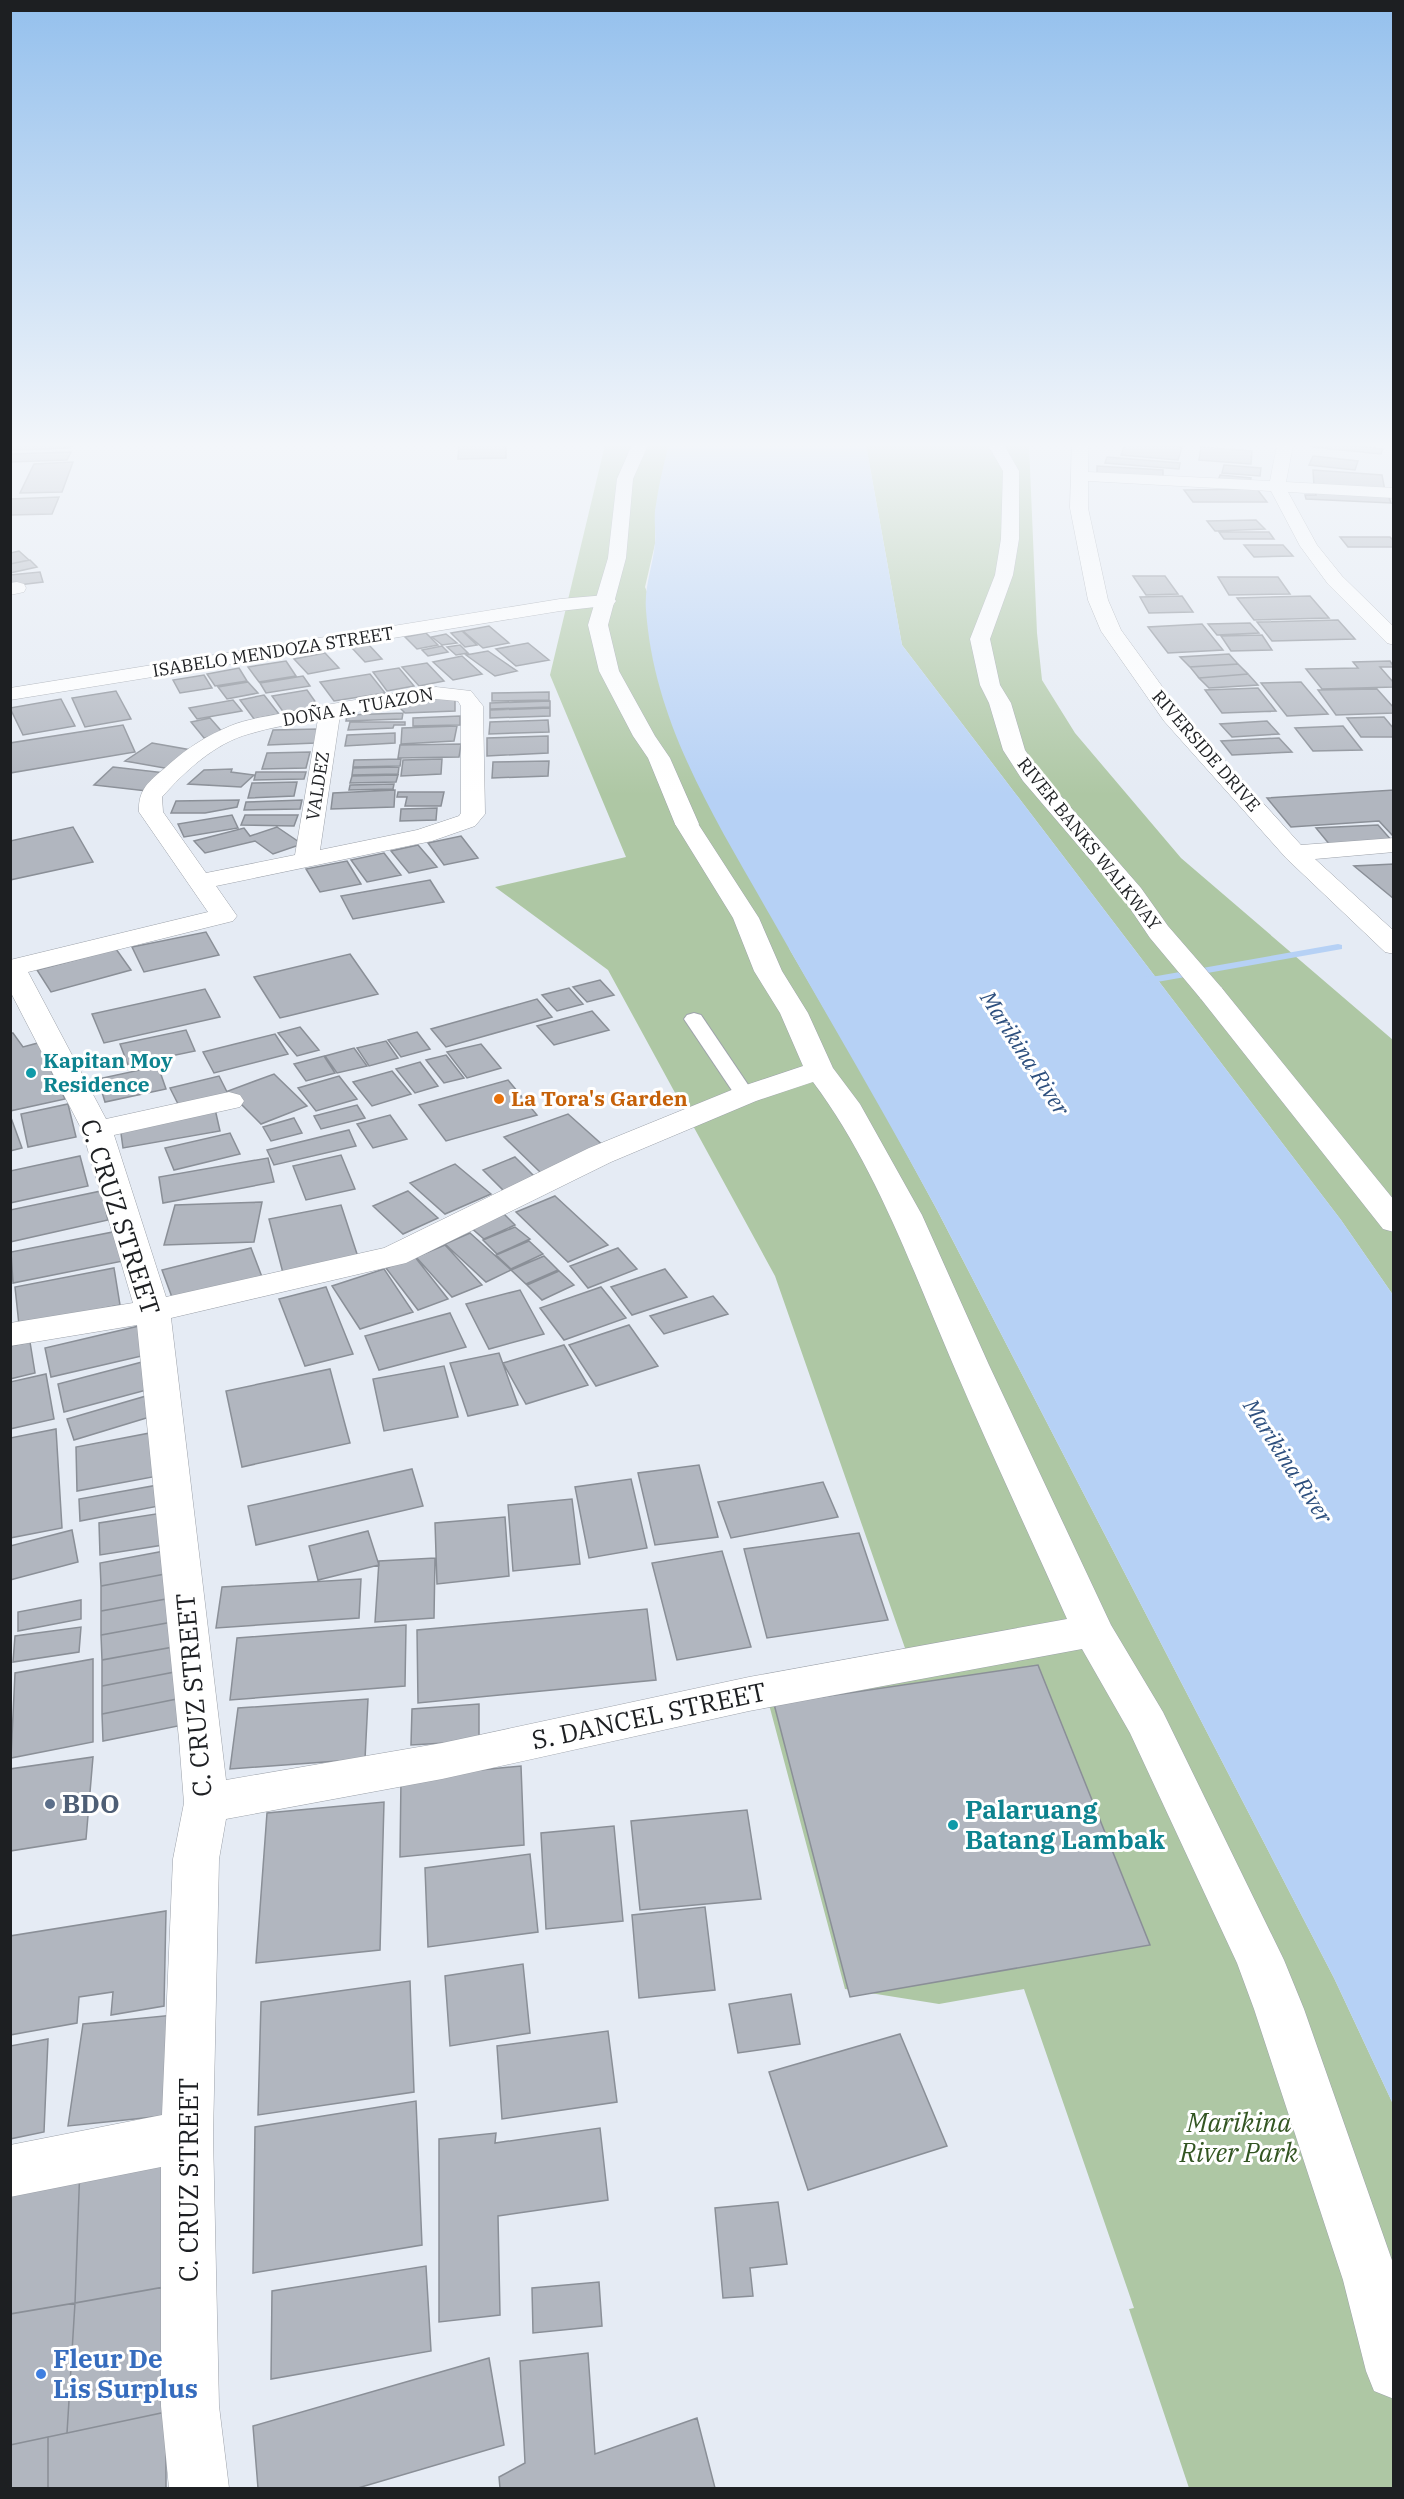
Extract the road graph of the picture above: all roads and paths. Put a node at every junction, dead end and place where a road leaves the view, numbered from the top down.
1 (616, 562) edge
2 (1006, 562) edge
3 (1090, 562) edge
4 (1321, 562) edge
5 (606, 601) junction
6 (1394, 639) edge
7 (10, 694) edge
8 (330, 710) junction
9 (1394, 845) edge
10 (1295, 853) junction
11 (306, 861) junction
12 (199, 882) junction
13 (1394, 946) edge
14 (10, 969) edge
15 (694, 1019) dead end
16 (819, 1070) junction
17 (745, 1095) junction
18 (229, 1101) dead end
19 (97, 1130) junction
20 (1394, 1222) edge
21 (153, 1311) junction
22 (10, 1335) edge
23 (1093, 1631) junction
24 (206, 1803) junction
25 (187, 2136) junction
26 (10, 2171) edge
27 (1394, 2371) edge
28 (200, 2488) edge

1 - 5 street
2 - 20 street, RIVER BANKS WALKWAY
3 - 10 street, RIVERSIDE DRIVE
4 - 6 street
5 - 7 street, ISABELO MENDOZA STREET
5 - 16 street
8 - 11 street, VALDEZ
8 - 11 street, DOÑA A. TUAZON
8 - 12 street, DOÑA A. TUAZON
9 - 10 street
10 - 13 street, RIVERSIDE DRIVE
11 - 12 street, DOÑA A. TUAZON
12 - 14 street, DOÑA A. TUAZON
14 - 19 street, C. CRUZ STREET
15 - 17 lane
16 - 17 street
16 - 23 street
17 - 21 street
18 - 19 street
19 - 21 street, C. CRUZ STREET
21 - 22 street
21 - 24 street, C. CRUZ STREET
23 - 24 street, S. DANCEL STREET
23 - 27 street
24 - 25 street, C. CRUZ STREET
25 - 26 street
25 - 28 street, C. CRUZ STREET

